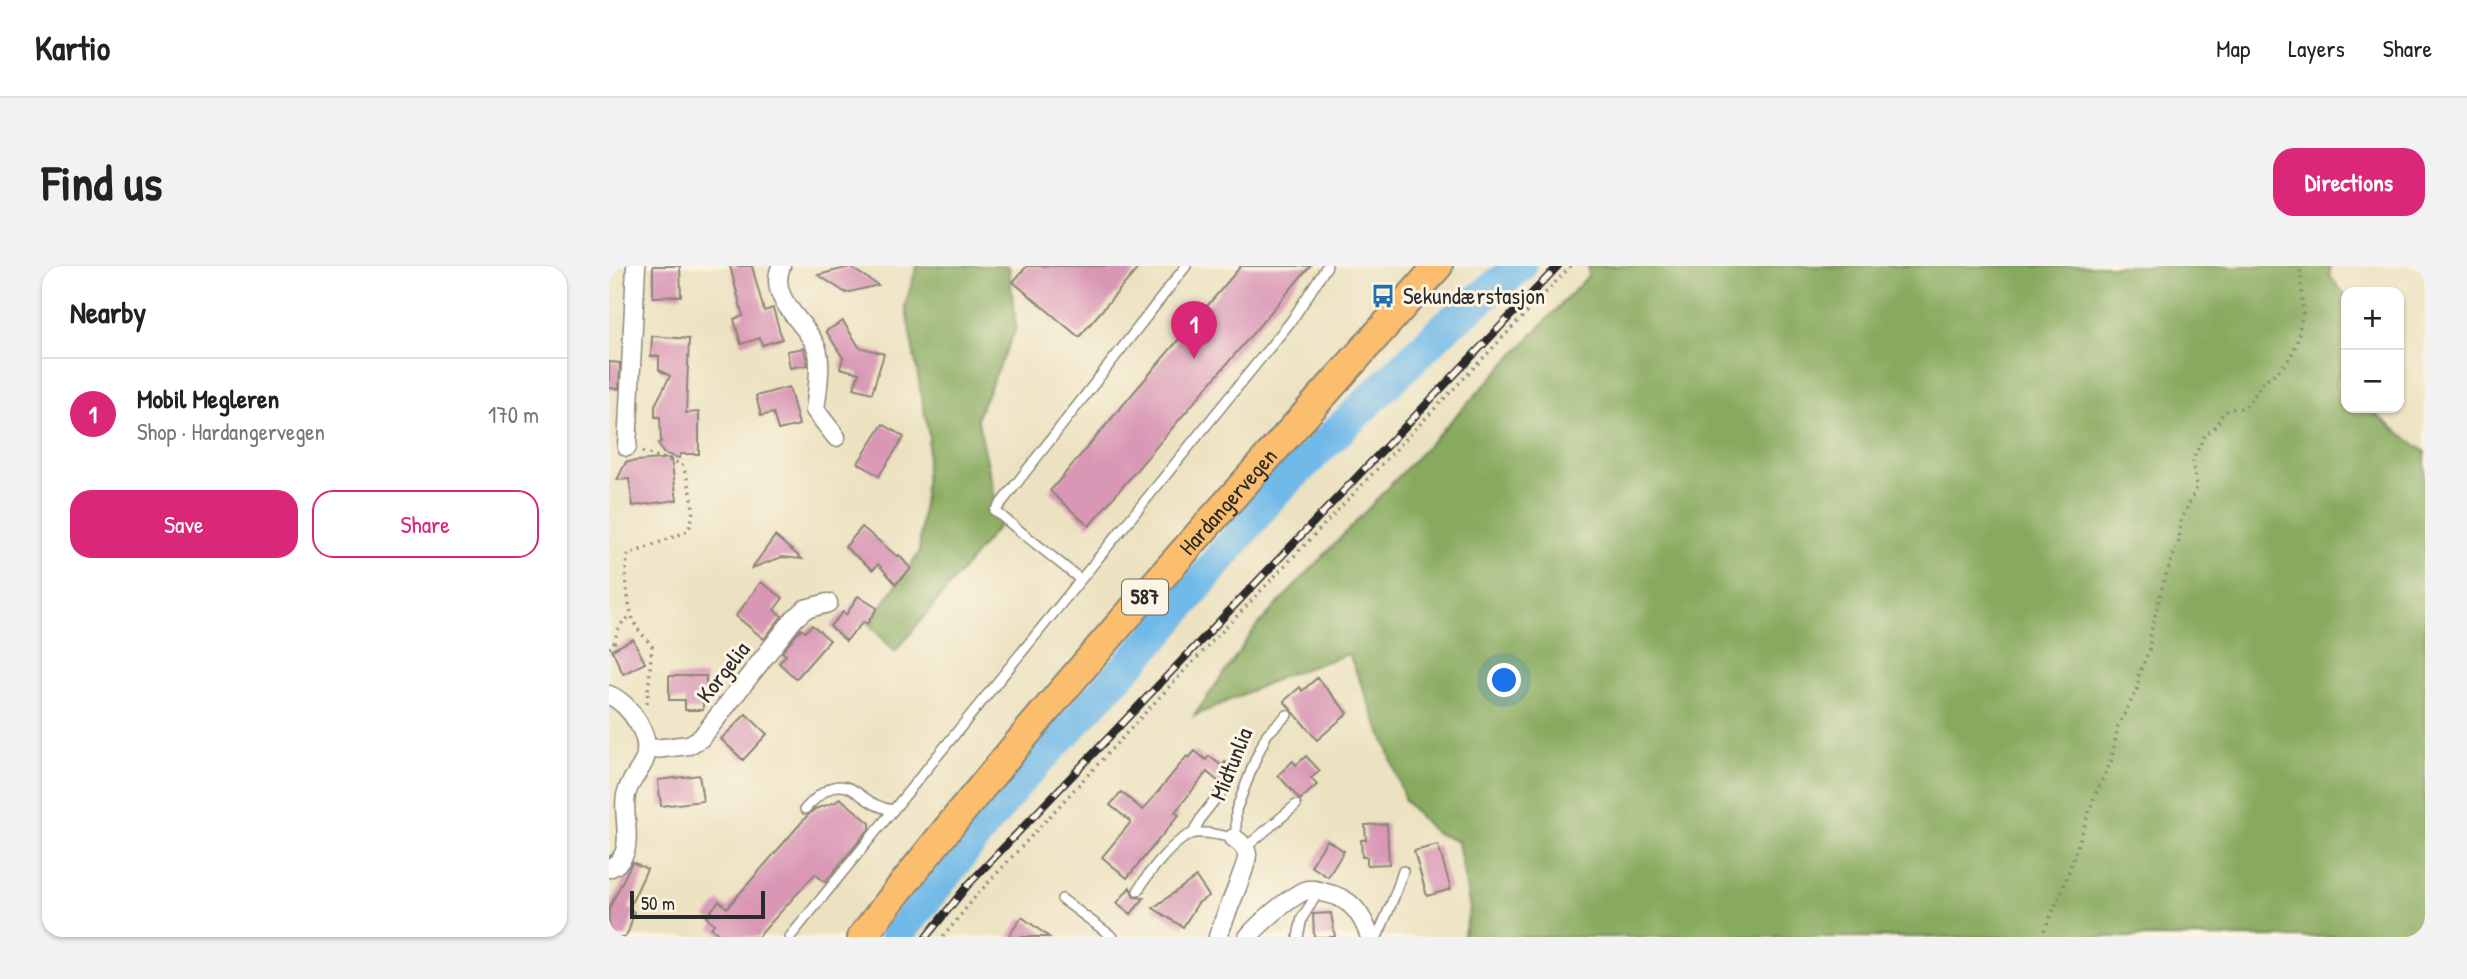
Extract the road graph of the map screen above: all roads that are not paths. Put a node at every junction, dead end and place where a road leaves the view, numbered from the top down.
1 (636, 266) edge
2 (781, 266) edge
3 (1187, 266) edge
4 (1327, 266) edge
5 (1438, 266) edge
6 (836, 437) dead end
7 (627, 447) road end
8 (1080, 579) junction
9 (828, 603) dead end
10 (609, 695) edge
11 (1287, 715) dead end
12 (646, 750) junction
13 (1221, 792) dead end
14 (1296, 805) dead end
15 (805, 809) dead end
16 (893, 810) junction
17 (1193, 834) junction
18 (1239, 843) junction
19 (609, 868) edge
20 (1403, 871) dead end
21 (1138, 891) dead end
22 (1318, 891) junction
23 (1062, 899) dead end
24 (790, 937) edge
25 (862, 937) edge
26 (1113, 937) edge
27 (1218, 937) edge
28 (1248, 937) edge
29 (1298, 937) edge
30 (1370, 937) edge
31 (1377, 937) edge

1 - 7 street
2 - 6 street
3 - 8 lane
4 - 8 lane
5 - 25 main road, Hardangervegen / 587
8 - 16 lane
9 - 12 street, Korgelia
10 - 12 street
11 - 18 lane, Midtunlia
12 - 19 street
13 - 17 lane
14 - 18 lane
15 - 16 lane
16 - 24 lane
17 - 18 lane, Midtunlia
17 - 21 lane
18 - 27 street, Midtunlia
20 - 31 lane
22 - 28 street
22 - 29 lane
22 - 30 street
23 - 26 lane

